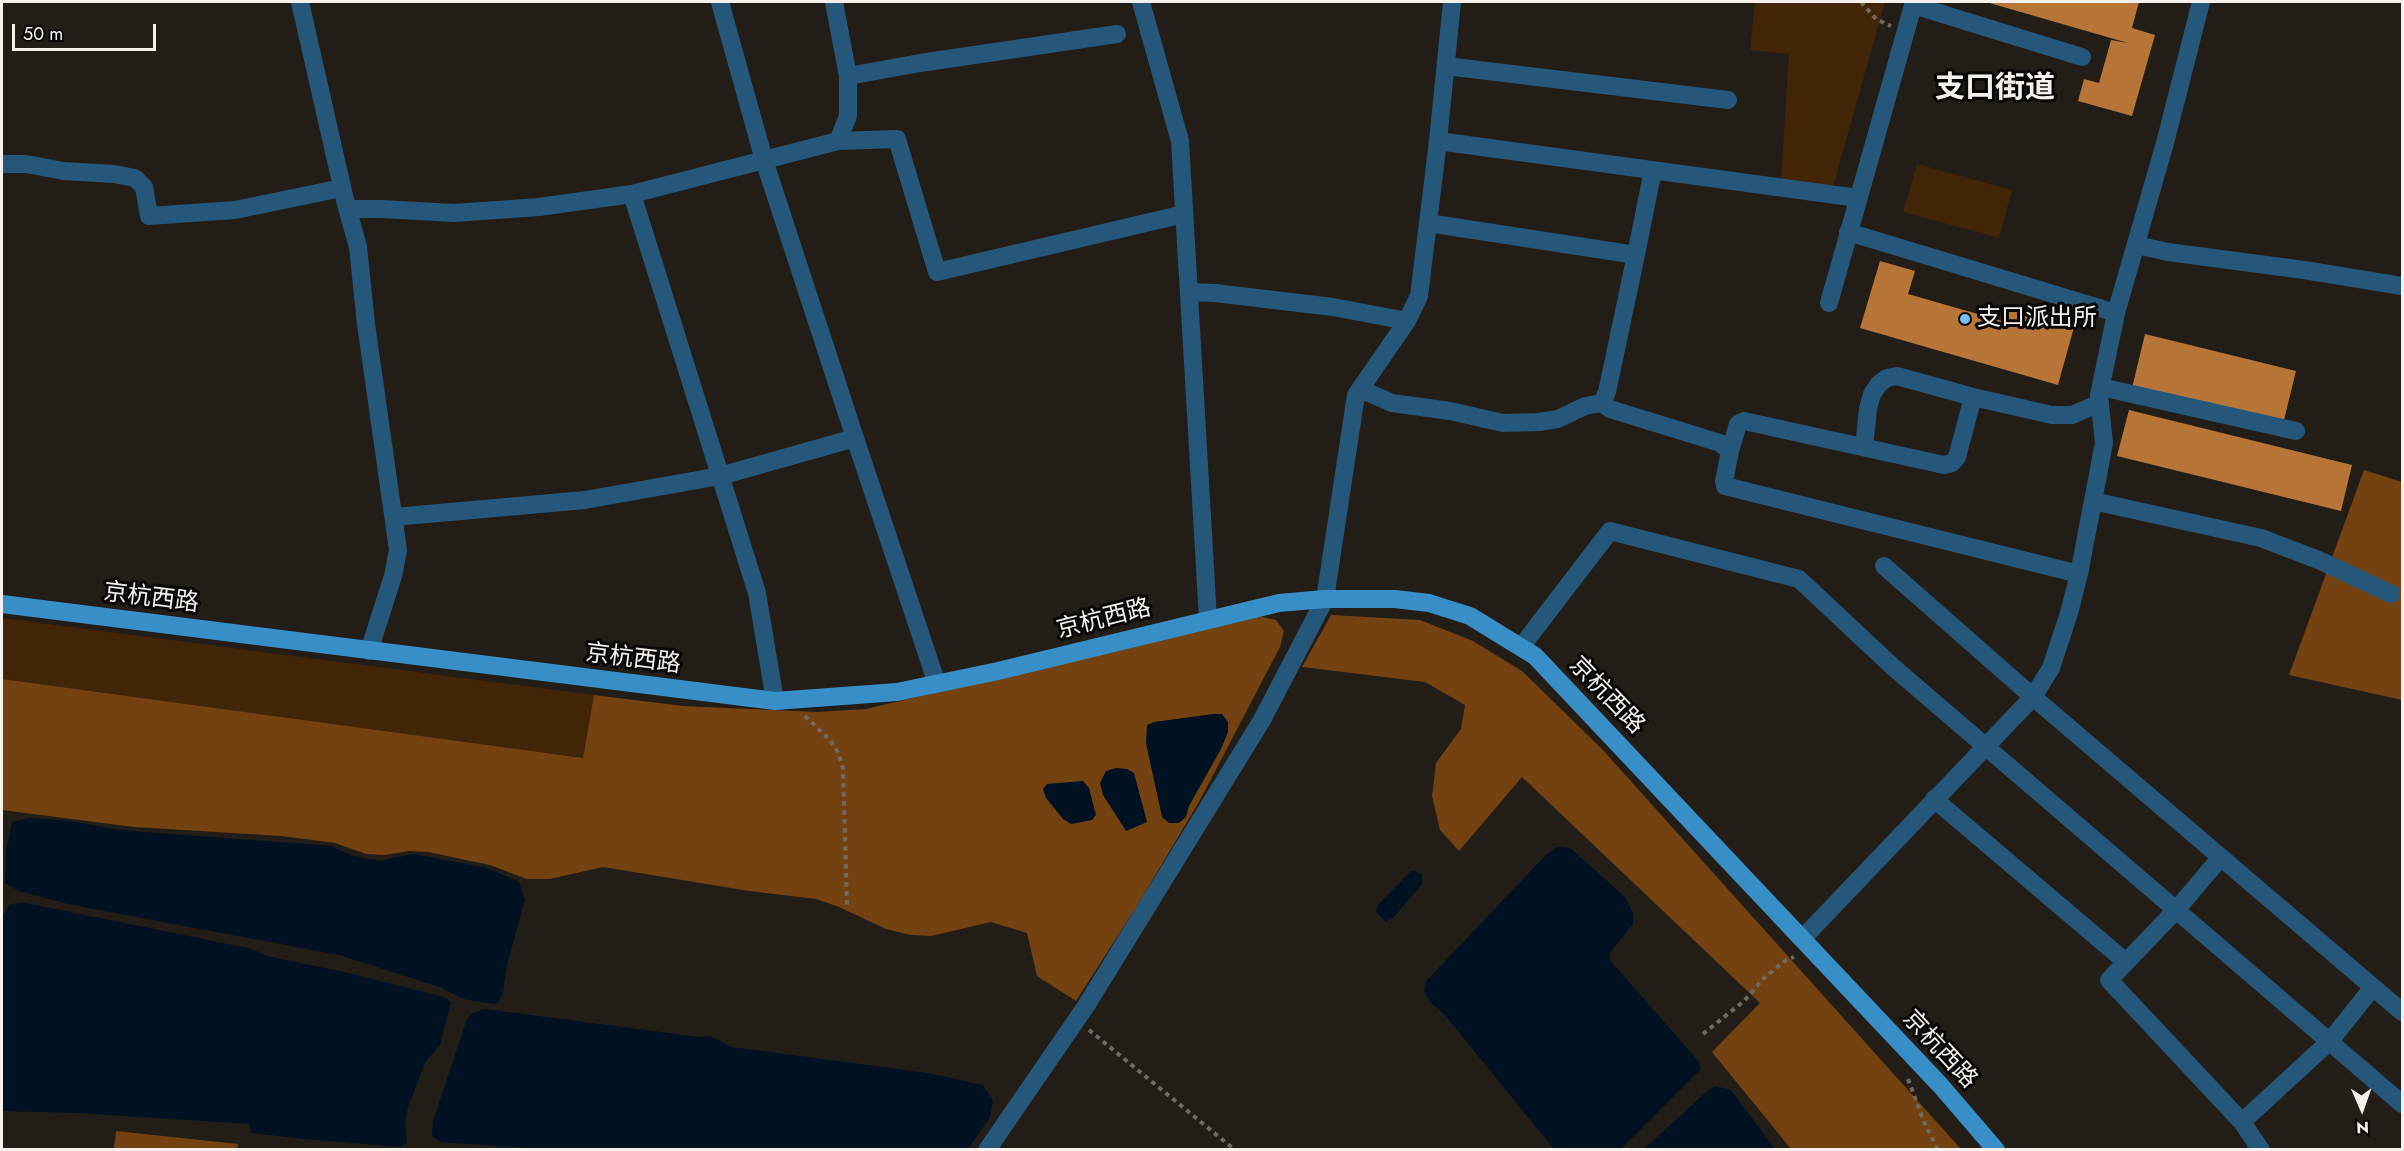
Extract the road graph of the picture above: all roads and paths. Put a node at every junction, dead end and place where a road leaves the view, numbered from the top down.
1 (300, 2) edge
2 (720, 2) edge
3 (834, 2) edge
4 (1141, 2) edge
5 (1452, 2) edge
6 (1861, 2) edge
7 (2201, 2) edge
8 (1914, 3) edge
9 (1905, 33) junction
10 (1117, 34) dead end
11 (2082, 57) dead end
12 (1446, 66) junction
13 (848, 76) junction
14 (1728, 100) dead end
15 (838, 141) junction
16 (1438, 141) junction
17 (764, 160) junction
18 (2, 164) edge
19 (1653, 170) junction
20 (342, 188) junction
21 (632, 194) junction
22 (1858, 198) junction
23 (347, 209) junction
24 (1184, 214) junction
25 (1428, 223) junction
26 (1848, 231) junction
27 (2136, 245) junction
28 (1636, 255) junction
29 (2403, 286) edge
30 (1189, 292) junction
31 (1828, 303) dead end
32 (2116, 313) junction
33 (1407, 321) junction
34 (1360, 388) junction
35 (2101, 395) junction
36 (1973, 397) junction
37 (1602, 403) junction
38 (2296, 431) dead end
39 (855, 438) junction
40 (1864, 447) junction
41 (1730, 451) junction
42 (720, 476) junction
43 (2093, 501) junction
44 (394, 517) junction
45 (1884, 566) dead end
46 (2079, 574) junction
47 (2391, 594) dead end
48 (1325, 599) junction
49 (2, 604) edge
50 (1208, 620) junction
51 (1521, 647) junction
52 (369, 651) junction
53 (937, 684) junction
54 (2033, 697) junction
55 (783, 700) junction
56 (1985, 746) junction
57 (1934, 799) junction
58 (2221, 857) junction
59 (847, 906) dead end
60 (2177, 909) junction
61 (1807, 944) junction
62 (2126, 962) junction
63 (2373, 987) junction
64 (2403, 1012) edge
65 (1077, 1020) junction
66 (1703, 1034) dead end
67 (2330, 1041) junction
68 (1906, 1074) dead end
69 (2403, 1104) edge
70 (2242, 1122) junction
71 (987, 1149) edge
72 (1235, 1149) edge
73 (1938, 1149) edge
74 (1996, 1149) edge
75 (2261, 1149) edge

1 - 20 street
2 - 17 street
3 - 13 street
4 - 24 street
5 - 12 street
6 - 9 path
7 - 27 street
8 - 9 street
8 - 11 street
9 - 22 street
10 - 13 street
12 - 14 street
12 - 16 street
13 - 15 street
15 - 17 street
15 - 24 street
16 - 19 street
16 - 25 street
17 - 21 street
17 - 39 street
18 - 20 street
19 - 22 street
19 - 28 street
20 - 23 street
21 - 23 street
21 - 42 street
22 - 26 street
23 - 44 street
24 - 30 street
25 - 28 street
25 - 33 street
26 - 31 street
26 - 32 street
27 - 29 street
27 - 32 street
28 - 37 street
30 - 33 street
30 - 50 street
32 - 35 street
33 - 34 street
34 - 37 street
34 - 48 street
35 - 36 street
35 - 38 street
35 - 43 street
36 - 40 street
36 - 40 street
37 - 41 street
39 - 42 street
39 - 53 street
40 - 41 street
41 - 46 street
42 - 44 street
42 - 55 street
43 - 46 street
43 - 47 street
44 - 52 street
45 - 54 street
46 - 54 street
48 - 50 main road, 京杭西路
48 - 51 main road, 京杭西路
48 - 65 street
49 - 52 main road, 京杭西路
50 - 53 main road, 京杭西路
51 - 56 street
51 - 61 main road, 京杭西路
52 - 55 main road, 京杭西路
53 - 55 main road, 京杭西路
54 - 56 street
54 - 58 street
55 - 59 path
56 - 57 street
56 - 60 street
57 - 61 street
57 - 62 street
58 - 60 street
58 - 63 street
60 - 62 street
60 - 67 street
61 - 66 path
61 - 74 main road, 京杭西路
62 - 70 street
63 - 64 street
63 - 67 street
65 - 71 street
65 - 72 path
67 - 69 street
67 - 70 street
68 - 73 path
70 - 75 street

